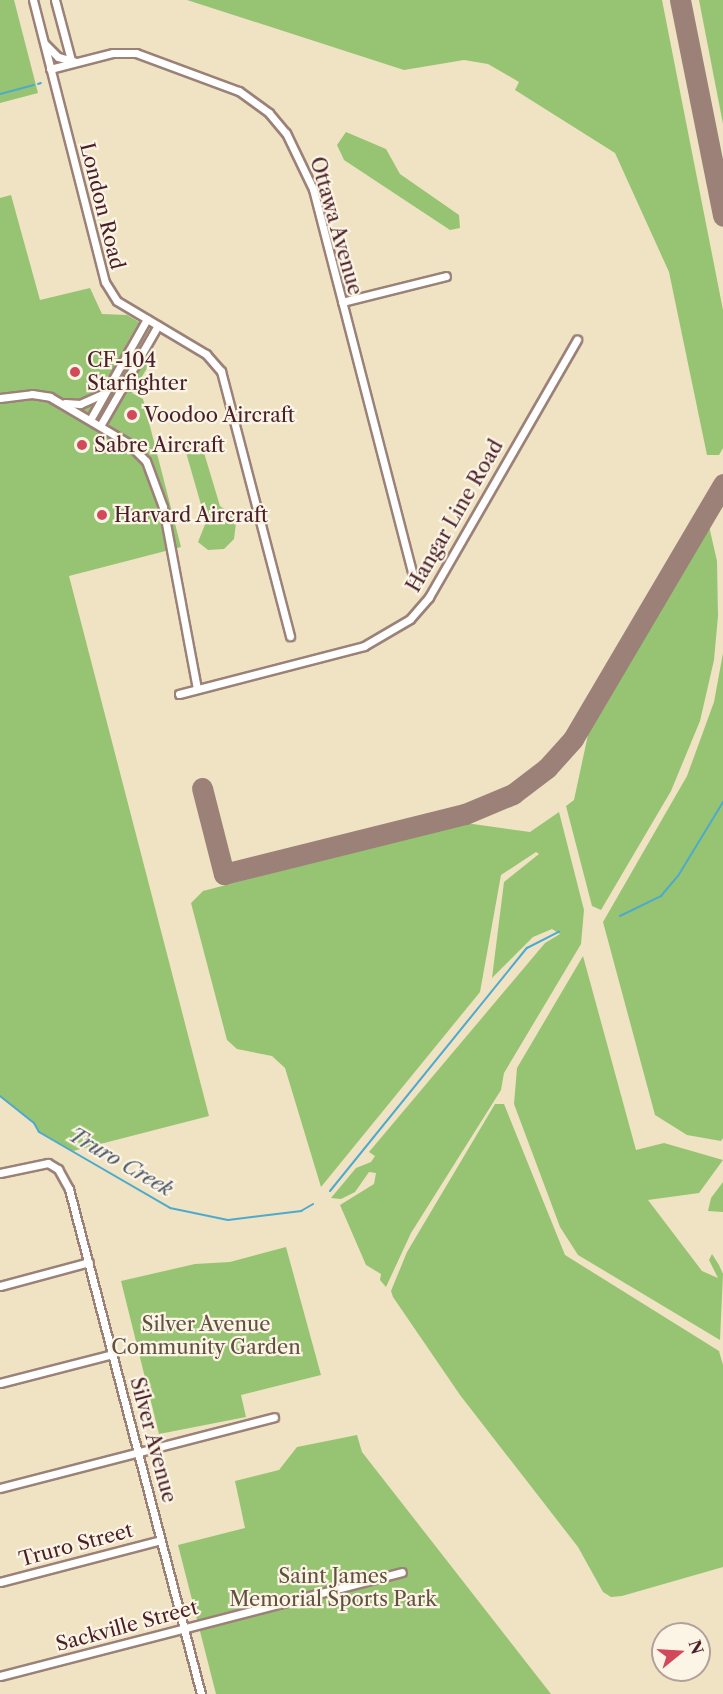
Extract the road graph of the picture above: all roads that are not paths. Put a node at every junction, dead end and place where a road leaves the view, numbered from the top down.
1 (33, 0) edge
2 (55, 0) edge
3 (43, 42) junction
4 (74, 61) junction
5 (50, 69) junction
6 (446, 276) dead end
7 (342, 302) junction
8 (147, 319) junction
9 (158, 326) junction
10 (577, 340) dead end
11 (104, 392) junction
12 (0, 398) edge
13 (60, 402) junction
14 (90, 420) junction
15 (100, 426) junction
16 (415, 583) dead end
17 (290, 636) dead end
18 (198, 689) junction
19 (179, 694) dead end
20 (0, 1173) edge
21 (89, 1262) junction
22 (0, 1286) edge
23 (113, 1354) junction
24 (0, 1383) edge
25 (274, 1417) dead end
26 (139, 1452) junction
27 (0, 1488) edge
28 (161, 1540) junction
29 (402, 1572) dead end
30 (0, 1582) edge
31 (184, 1629) junction
32 (0, 1676) edge
33 (201, 1694) edge

1 - 3 street, London Road
2 - 4 street
3 - 4 street
3 - 5 street, London Road
4 - 5 street, Ottawa Avenue
4 - 7 street, Ottawa Avenue
5 - 8 street, London Road
6 - 7 street
7 - 16 street, Ottawa Avenue
8 - 9 street, London Road
8 - 11 street
9 - 15 street
9 - 17 street, London Road
10 - 18 street, Hangar Line Road
11 - 13 street
11 - 14 street
12 - 13 street
13 - 14 street
14 - 15 street
15 - 18 street
18 - 19 street, Hangar Line Road
20 - 21 street, Silver Avenue
21 - 22 street
21 - 23 street, Silver Avenue
23 - 24 street
23 - 26 street, Silver Avenue
25 - 26 street
26 - 27 street
26 - 28 street, Silver Avenue
28 - 30 street, Truro Street
28 - 31 street, Silver Avenue
29 - 31 street, Sackville Street
31 - 32 street, Sackville Street
31 - 33 street, Silver Avenue

